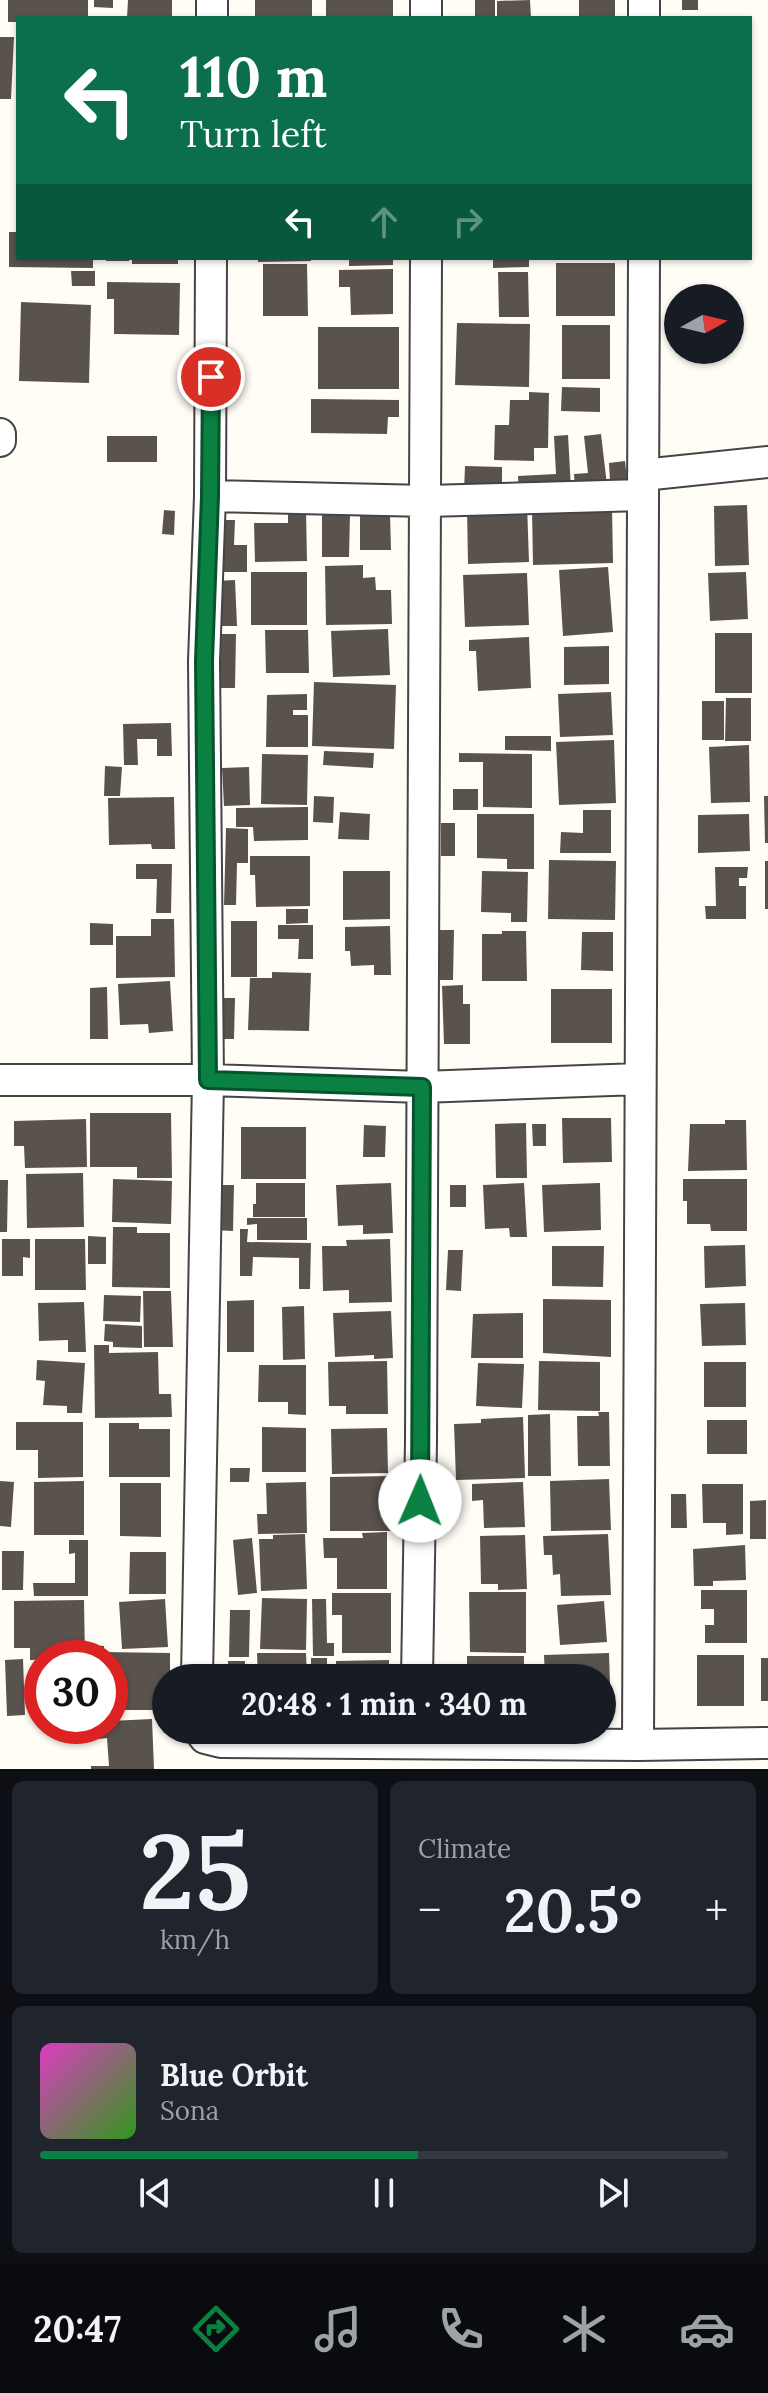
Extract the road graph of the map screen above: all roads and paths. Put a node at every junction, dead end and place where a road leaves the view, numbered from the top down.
1 (211, 260) edge
2 (426, 260) edge
3 (644, 260) edge
4 (0, 434) edge
5 (0, 441) edge
6 (768, 462) edge
7 (643, 485) junction
8 (210, 496) junction
9 (427, 501) junction
10 (639, 1079) junction
11 (0, 1080) edge
12 (208, 1080) junction
13 (422, 1087) junction
14 (197, 1664) edge
15 (417, 1664) edge
16 (768, 1743) edge
17 (613, 1744) edge
18 (638, 1745) junction

1 - 8 street
2 - 9 street
3 - 7 street
4 - 5 street
6 - 7 street
7 - 9 street
7 - 10 street
8 - 9 street
8 - 12 street
9 - 13 street
10 - 13 street
10 - 18 street
11 - 12 street
12 - 13 street
12 - 14 street
13 - 15 street
16 - 18 street
17 - 18 street

